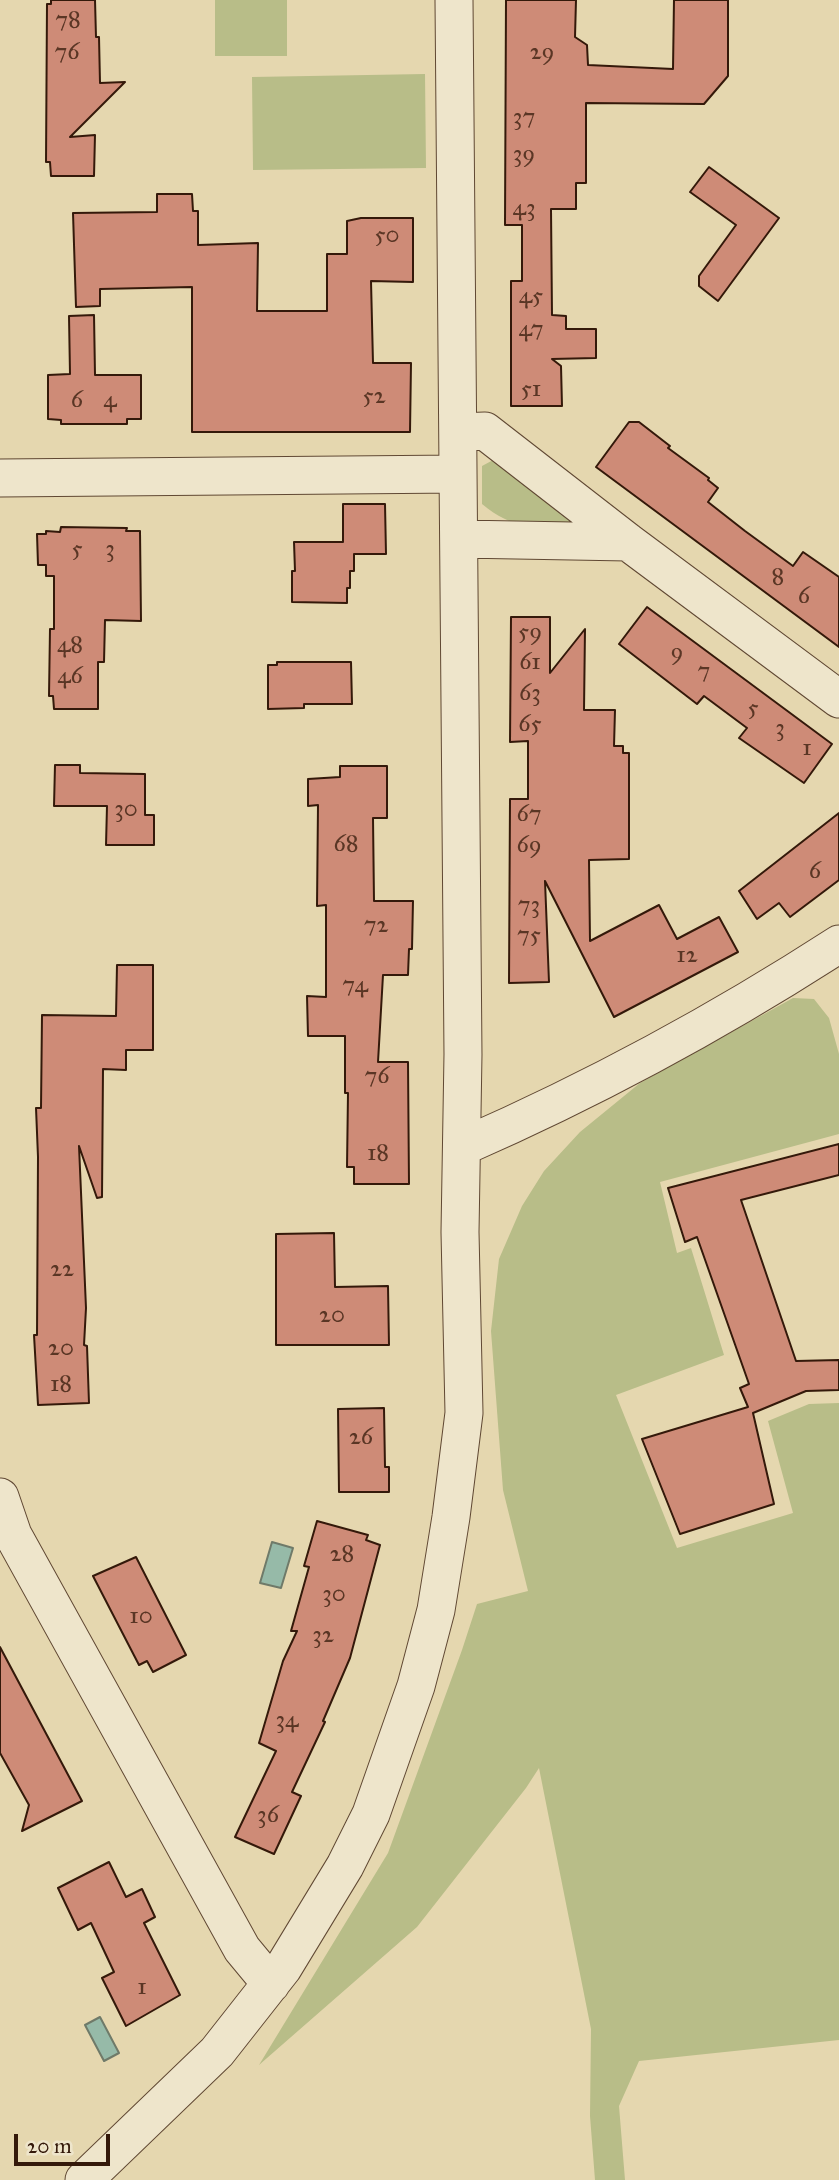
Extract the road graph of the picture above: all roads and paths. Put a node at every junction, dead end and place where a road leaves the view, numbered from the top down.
1 (454, 0) edge
2 (459, 432) junction
3 (458, 474) junction
4 (0, 478) edge
5 (460, 539) junction
6 (628, 542) junction
7 (839, 699) edge
8 (839, 944) edge
9 (462, 1147) junction
10 (0, 1497) edge
11 (271, 1984) junction
12 (84, 2180) edge

1 - 2 street
2 - 3 street
2 - 6 street
3 - 4 street
3 - 5 street
5 - 6 street
5 - 9 street
6 - 7 street
8 - 9 street
9 - 11 street
10 - 11 street
11 - 12 street

